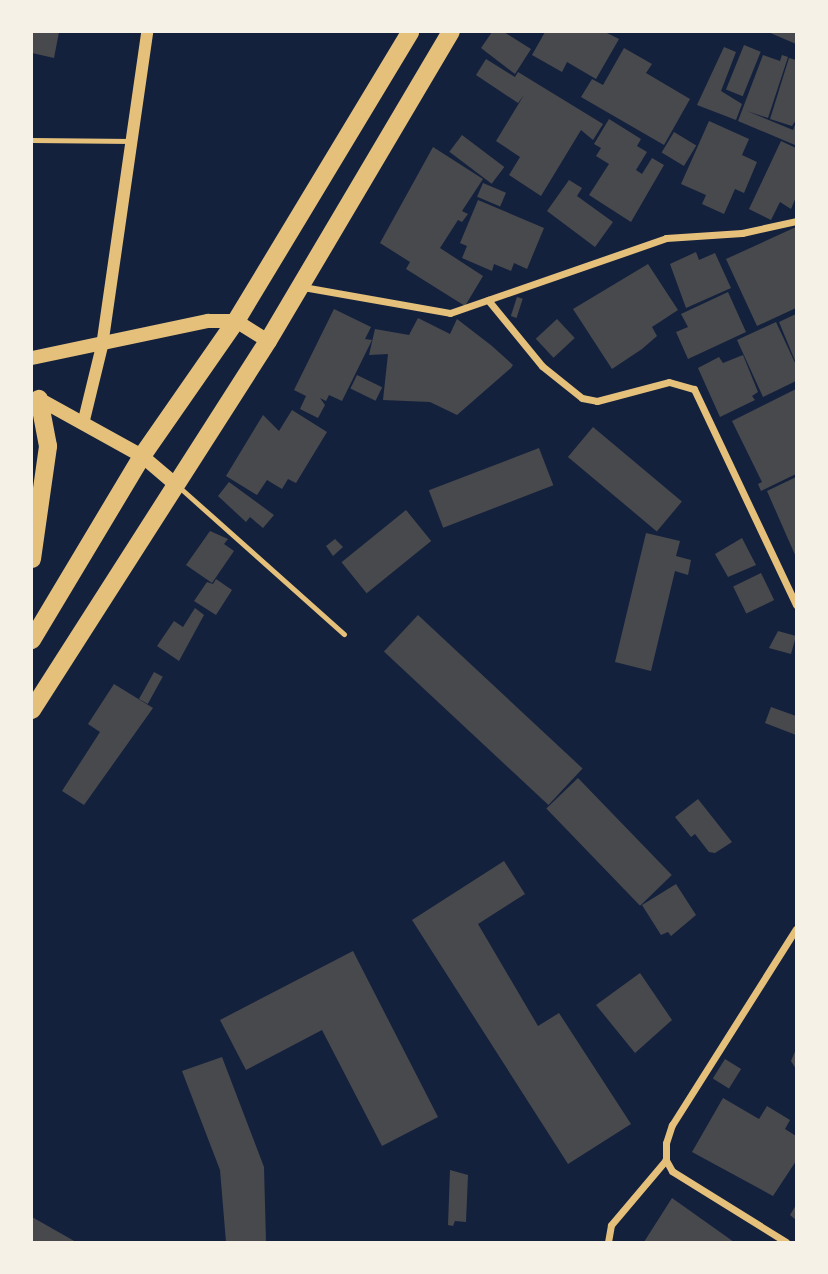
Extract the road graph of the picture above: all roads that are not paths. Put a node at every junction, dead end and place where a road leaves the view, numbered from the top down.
1 (147, 32) edge
2 (410, 32) edge
3 (451, 32) edge
4 (32, 140) edge
5 (132, 141) junction
6 (796, 221) edge
7 (299, 286) junction
8 (488, 300) junction
9 (236, 321) junction
10 (268, 341) junction
11 (102, 345) junction
12 (32, 358) edge
13 (35, 400) edge
14 (83, 424) junction
15 (142, 456) junction
16 (175, 484) junction
17 (32, 559) edge
18 (796, 605) edge
19 (344, 634) dead end
20 (32, 640) edge
21 (32, 710) edge
22 (796, 929) edge
23 (666, 1160) junction
24 (608, 1242) edge
25 (786, 1242) edge

1 - 5 street
2 - 9 main road
3 - 7 main road
4 - 5 lane
5 - 11 street
6 - 8 street
7 - 8 street
7 - 10 main road
8 - 18 street
9 - 10 main road
9 - 11 main road
9 - 15 main road
10 - 16 main road
11 - 12 main road
11 - 14 street
13 - 14 main road
13 - 17 main road
14 - 15 main road
15 - 16 main road
15 - 20 main road
16 - 19 lane
16 - 21 main road
22 - 23 street
23 - 24 street
23 - 25 street

